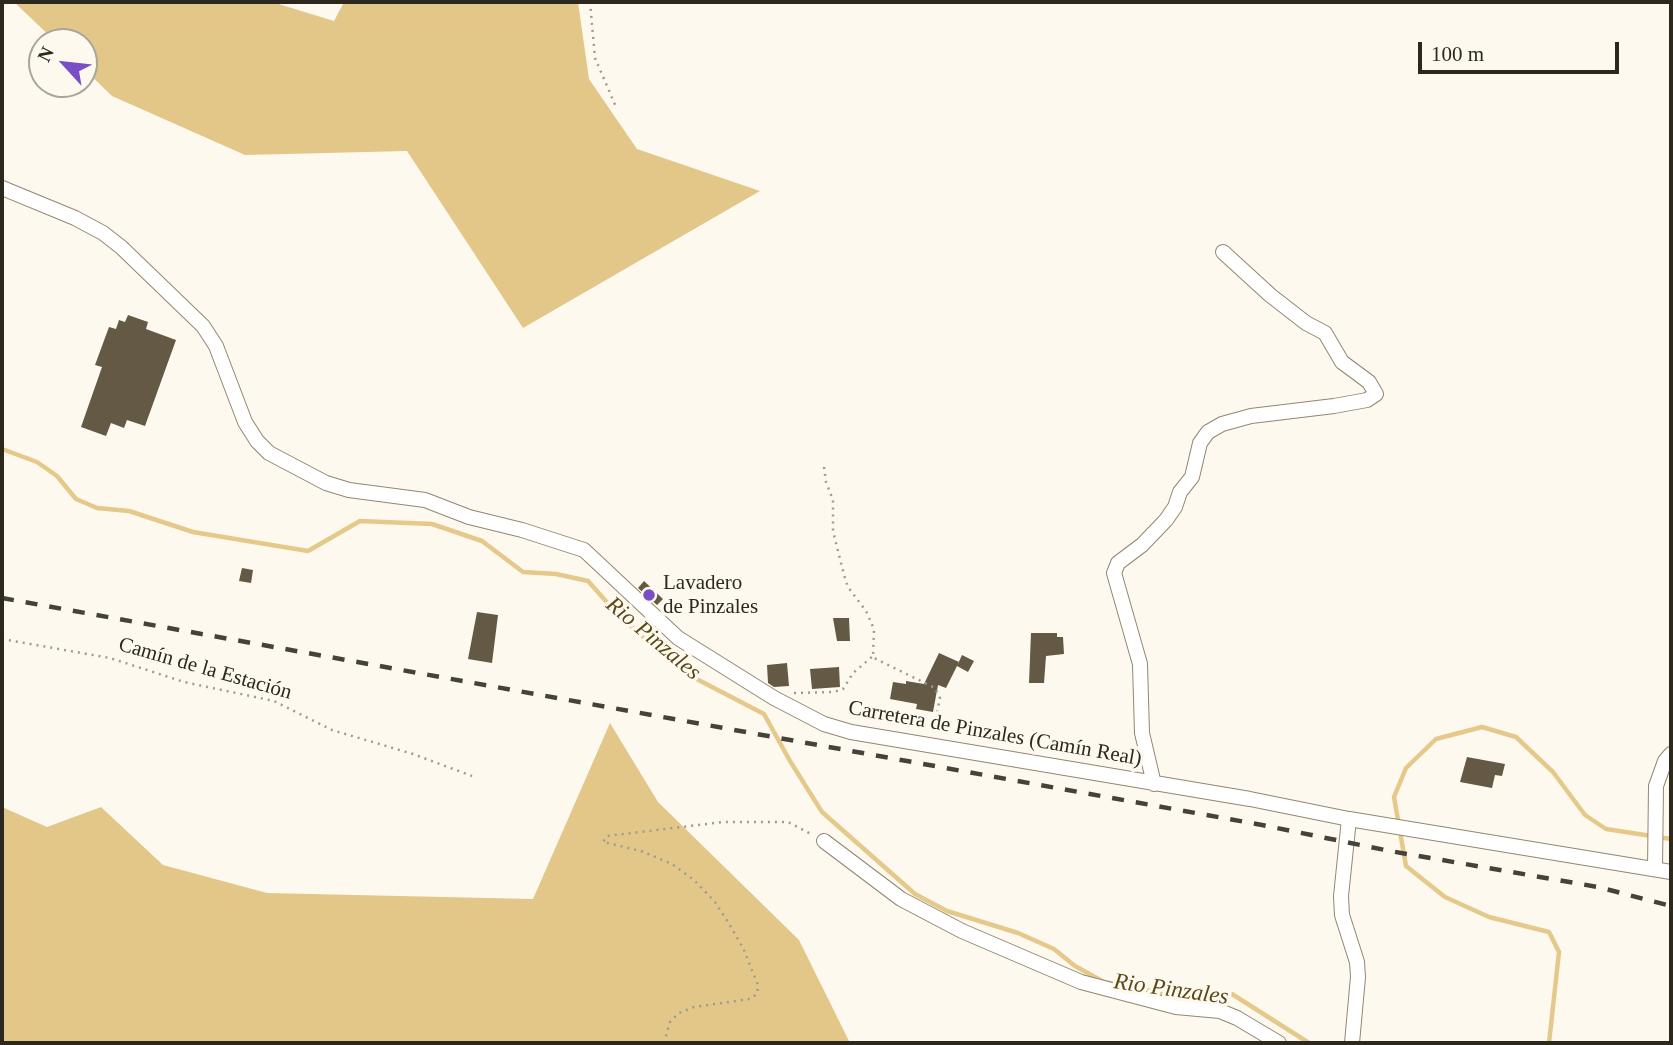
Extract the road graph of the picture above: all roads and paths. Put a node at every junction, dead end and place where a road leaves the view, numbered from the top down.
1 (590, 2) edge
2 (616, 107) dead end
3 (2, 188) edge
4 (1223, 252) dead end
5 (824, 467) dead end
6 (2, 639) edge
7 (873, 656) junction
8 (774, 698) junction
9 (930, 745) junction
10 (1671, 754) edge
11 (472, 776) dead end
12 (1154, 784) junction
13 (1349, 819) junction
14 (824, 841) joint
15 (1655, 869) junction
16 (1671, 872) edge
17 (1353, 1038) edge
18 (664, 1043) edge
19 (1279, 1043) edge

1 - 2 path
3 - 8 street, Carretera de Pinzales (Camín Real)
4 - 12 street
5 - 7 path
6 - 11 path, Camín de la Estación
7 - 8 path
7 - 9 path
8 - 9 street, Carretera de Pinzales (Camín Real)
9 - 12 street, Carretera de Pinzales (Camín Real)
10 - 15 street
12 - 13 street, Carretera de Pinzales (Camín Real)
13 - 15 street, Carretera de Pinzales (Camín Real)
13 - 17 street
14 - 18 path
14 - 19 street
15 - 16 street, Carretera de Pinzales (Camín Real)

